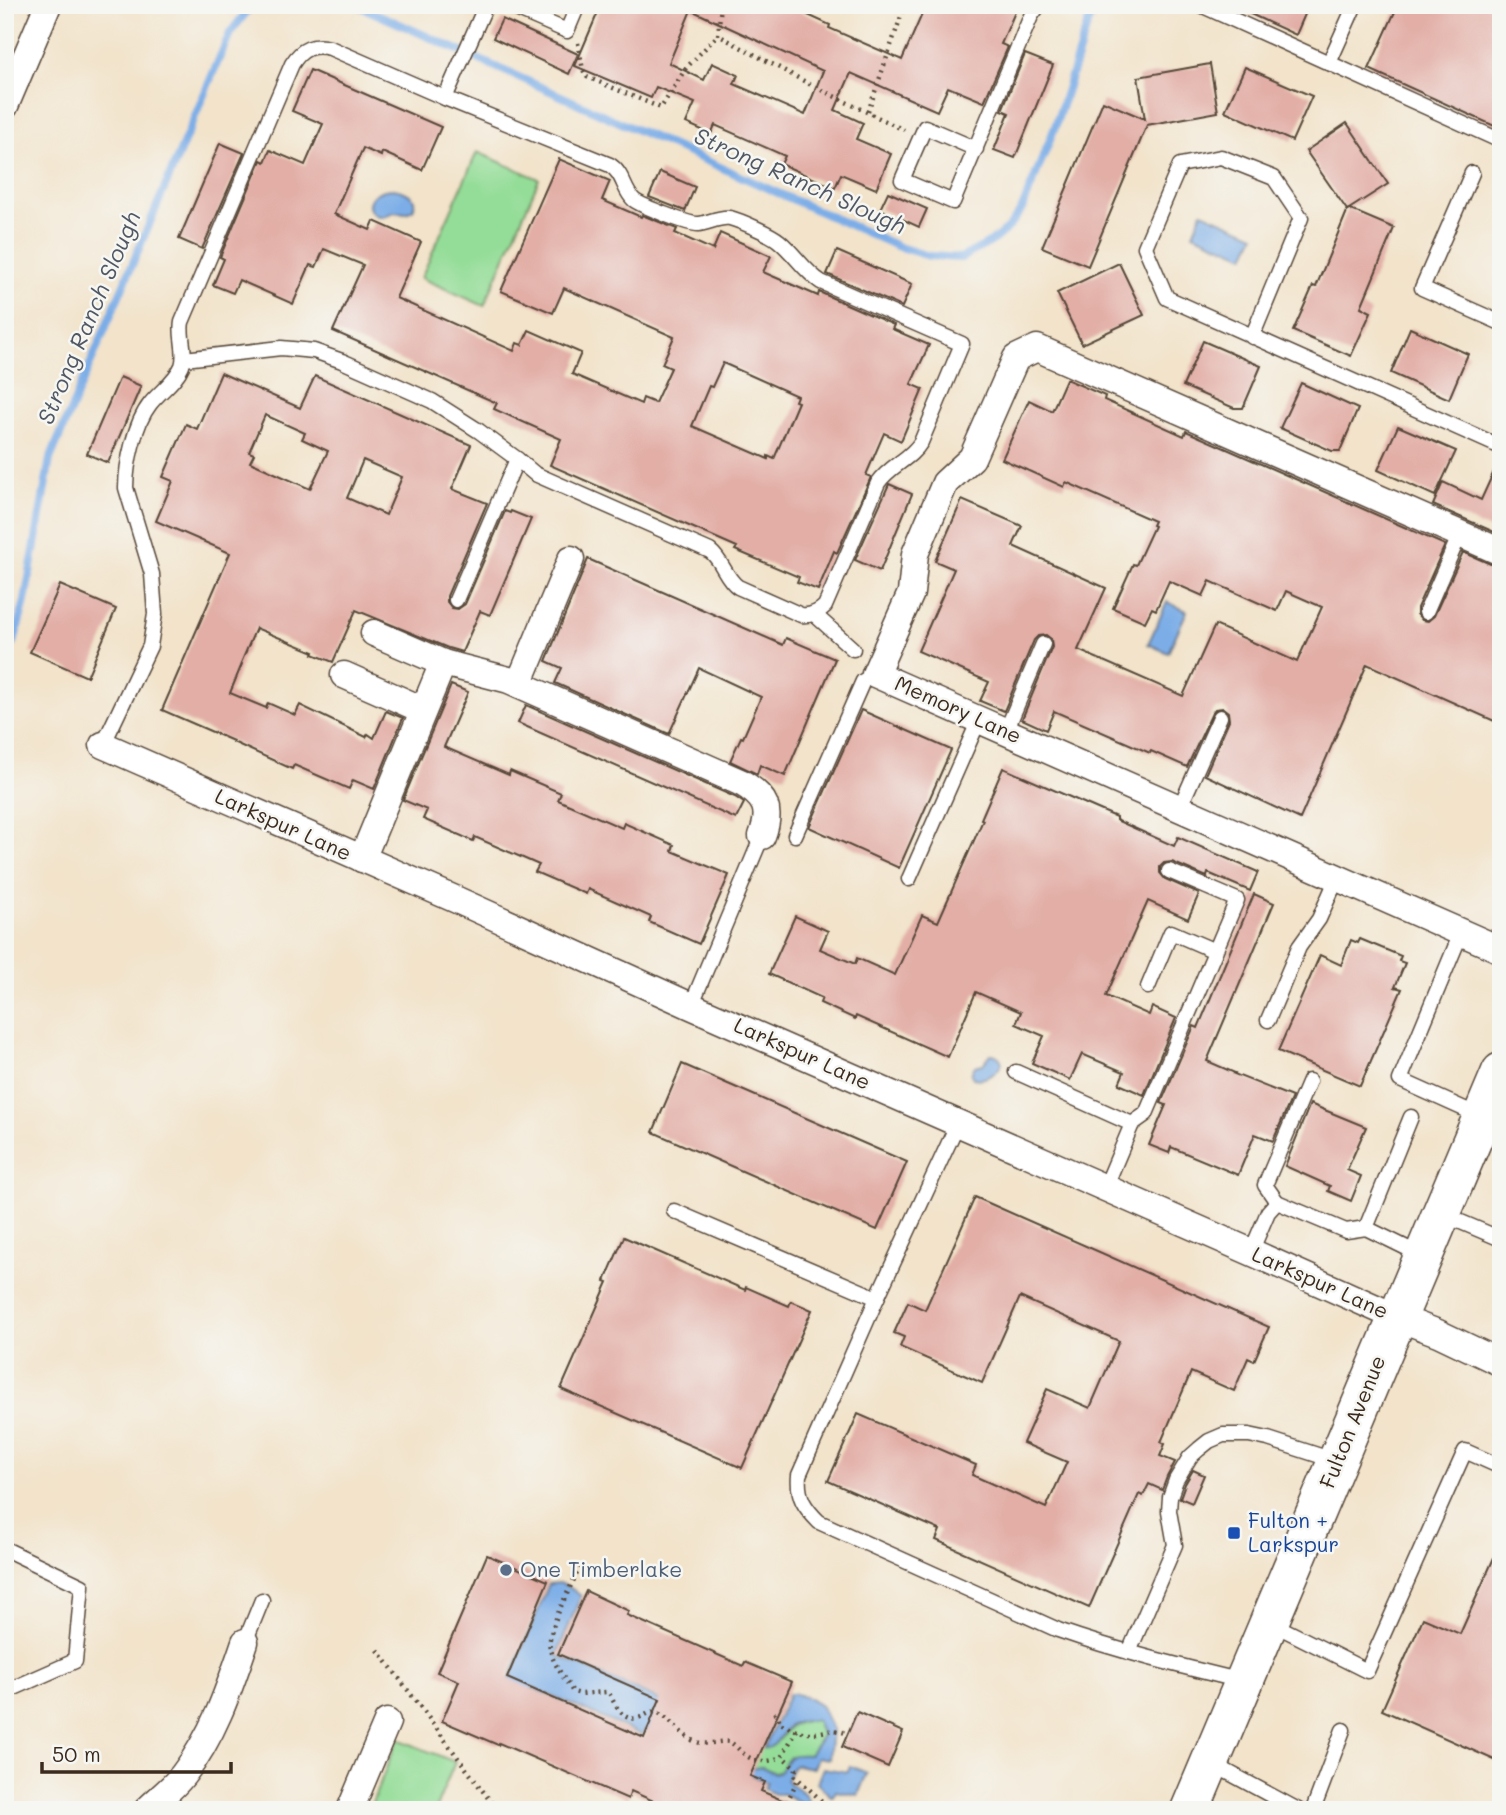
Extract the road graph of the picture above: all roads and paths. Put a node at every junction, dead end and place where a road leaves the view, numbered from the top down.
1 (48, 5) edge
2 (486, 5) edge
3 (507, 5) edge
4 (578, 5) edge
5 (721, 5) edge
6 (905, 5) edge
7 (1039, 5) edge
8 (1201, 5) edge
9 (1355, 5) edge
10 (567, 31) junction
11 (718, 35) junction
12 (1329, 63) junction
13 (445, 98) junction
14 (5, 106) edge
15 (868, 112) junction
16 (921, 138) junction
17 (1501, 141) edge
18 (976, 149) junction
19 (1472, 173) dead end
20 (1501, 323) edge
21 (1252, 337) junction
22 (184, 359) junction
23 (1501, 447) edge
24 (517, 459) junction
25 (1460, 534) junction
26 (1501, 552) edge
27 (571, 559) dead end
28 (456, 600) dead end
29 (1426, 612) dead end
30 (814, 614) junction
31 (374, 633) dead end
32 (1043, 644) dead end
33 (853, 649) dead end
34 (443, 663) junction
35 (875, 674) junction
36 (344, 675) dead end
37 (519, 684) junction
38 (423, 710) junction
39 (1220, 717) dead end
40 (979, 720) junction
41 (1006, 731) junction
42 (103, 746) joint
43 (1180, 807) junction
44 (795, 835) dead end
45 (762, 836) joint
46 (362, 859) junction
47 (1170, 871) dead end
48 (1337, 878) junction
49 (909, 879) dead end
50 (1461, 933) junction
51 (1501, 950) edge
52 (1215, 951) junction
53 (1148, 987) dead end
54 (691, 1006) junction
55 (1268, 1020) dead end
56 (1016, 1073) dead end
57 (1309, 1081) dead end
58 (1495, 1091) edge
59 (1411, 1117) dead end
60 (957, 1123) junction
61 (1132, 1124) junction
62 (1105, 1188) junction
63 (1277, 1202) junction
64 (674, 1211) dead end
65 (1441, 1214) junction
66 (1366, 1228) junction
67 (1501, 1239) edge
68 (1251, 1252) junction
69 (1423, 1256) junction
70 (877, 1298) junction
71 (1396, 1317) junction
72 (1501, 1363) edge
73 (1337, 1462) junction
74 (1501, 1467) edge
75 (5, 1549) edge
76 (580, 1567) dead end
77 (262, 1600) dead end
78 (1269, 1622) junction
79 (246, 1640) joint
80 (378, 1650) dead end
81 (1129, 1652) junction
82 (1244, 1682) junction
83 (5, 1692) edge
84 (776, 1715) dead end
85 (387, 1722) dead end
86 (797, 1730) junction
87 (1343, 1730) dead end
88 (848, 1734) dead end
89 (784, 1757) junction
90 (1210, 1762) junction
91 (797, 1781) junction
92 (788, 1800) dead end
93 (491, 1802) dead end
94 (148, 1810) edge
95 (350, 1810) edge
96 (822, 1810) edge
97 (1189, 1810) edge
98 (1298, 1810) edge
99 (1313, 1810) edge

1 - 14 street
2 - 13 lane
3 - 10 lane
4 - 10 lane
5 - 11 path
6 - 15 path
7 - 18 lane
8 - 12 lane
9 - 12 lane
10 - 11 path
11 - 15 path
12 - 17 lane
13 - 22 lane
13 - 30 lane
15 - 16 path
16 - 18 lane
16 - 18 lane
19 - 20 lane
21 - 21 lane
21 - 23 lane
22 - 24 lane
22 - 42 lane
24 - 28 lane
24 - 30 lane
25 - 26 street, Memory Lane
25 - 29 lane
25 - 35 street, Memory Lane
27 - 37 street
30 - 33 lane
31 - 34 street
32 - 41 lane
34 - 37 street
34 - 38 street
35 - 40 street, Memory Lane
35 - 44 lane
36 - 38 street
37 - 45 street
38 - 46 street
39 - 43 lane
40 - 41 street, Memory Lane
40 - 49 lane
41 - 43 street, Memory Lane
42 - 46 street, Larkspur Lane
43 - 48 street, Memory Lane
45 - 54 lane
46 - 54 street, Larkspur Lane
47 - 52 lane
48 - 50 street, Memory Lane
48 - 55 lane
50 - 51 street, Memory Lane
50 - 58 lane
52 - 53 lane
52 - 61 lane
54 - 60 street, Larkspur Lane
56 - 61 lane
57 - 63 lane
58 - 65 main road, Fulton Avenue
59 - 66 lane
60 - 62 street, Larkspur Lane
60 - 70 lane
61 - 62 lane
62 - 68 street, Larkspur Lane
63 - 66 lane
63 - 68 lane
64 - 70 lane
65 - 67 lane
65 - 69 main road, Fulton Avenue
66 - 69 lane
68 - 71 street, Larkspur Lane
69 - 71 main road, Fulton Avenue
70 - 81 lane
71 - 72 street, Larkspur Lane
71 - 73 main road, Fulton Avenue
73 - 78 main road, Fulton Avenue
73 - 81 lane
74 - 78 lane
75 - 83 lane
76 - 89 path
77 - 79 lane
78 - 82 main road, Fulton Avenue
79 - 94 street
80 - 93 path
81 - 82 lane
82 - 90 main road, Fulton Avenue
84 - 86 path
85 - 95 street
86 - 88 path
86 - 89 path
87 - 99 lane
89 - 91 path
90 - 97 main road, Fulton Avenue
90 - 98 lane
91 - 92 path
91 - 96 path

